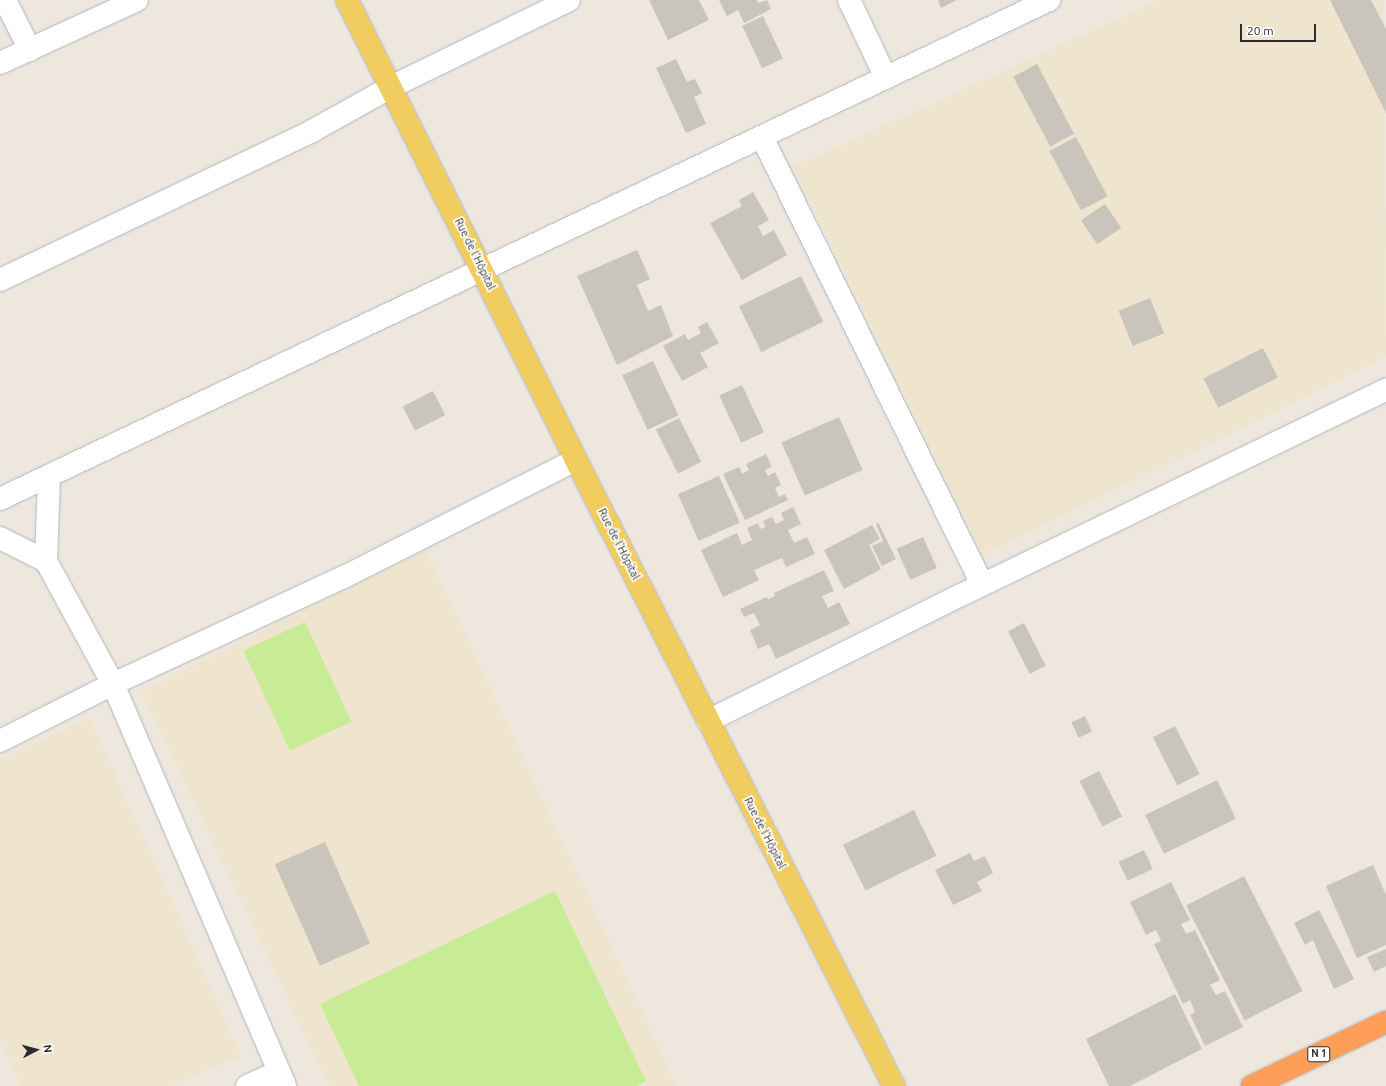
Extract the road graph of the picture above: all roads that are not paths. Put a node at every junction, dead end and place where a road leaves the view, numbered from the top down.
1 (6, 0) edge
2 (137, 0) edge
3 (347, 0) edge
4 (569, 0) edge
5 (849, 0) edge
6 (1046, 1) edge
7 (30, 50) junction
8 (0, 63) edge
9 (886, 78) junction
10 (391, 87) junction
11 (762, 137) junction
12 (483, 269) junction
13 (0, 280) edge
14 (1386, 390) edge
15 (576, 460) junction
16 (49, 476) junction
17 (0, 499) edge
18 (0, 538) edge
19 (46, 561) junction
20 (982, 584) junction
21 (113, 684) junction
22 (708, 721) junction
23 (0, 741) edge
24 (1386, 1022) edge
25 (282, 1079) edge
26 (247, 1086) edge
27 (894, 1086) edge
28 (1252, 1086) edge

1 - 7 street
2 - 7 street
3 - 10 main road, Rue de l'Hôpital
4 - 10 street
5 - 9 street
6 - 9 street
7 - 8 street
9 - 11 street
10 - 12 main road, Rue de l'Hôpital
10 - 13 street
11 - 12 street
11 - 20 street
12 - 15 main road, Rue de l'Hôpital
12 - 16 street
14 - 20 street
15 - 21 street
15 - 22 main road, Rue de l'Hôpital
16 - 17 street
16 - 19 street
18 - 19 street
19 - 21 street
20 - 22 street
21 - 23 street
21 - 25 street
22 - 27 main road, Rue de l'Hôpital
24 - 28 highway, N 1
25 - 26 street

